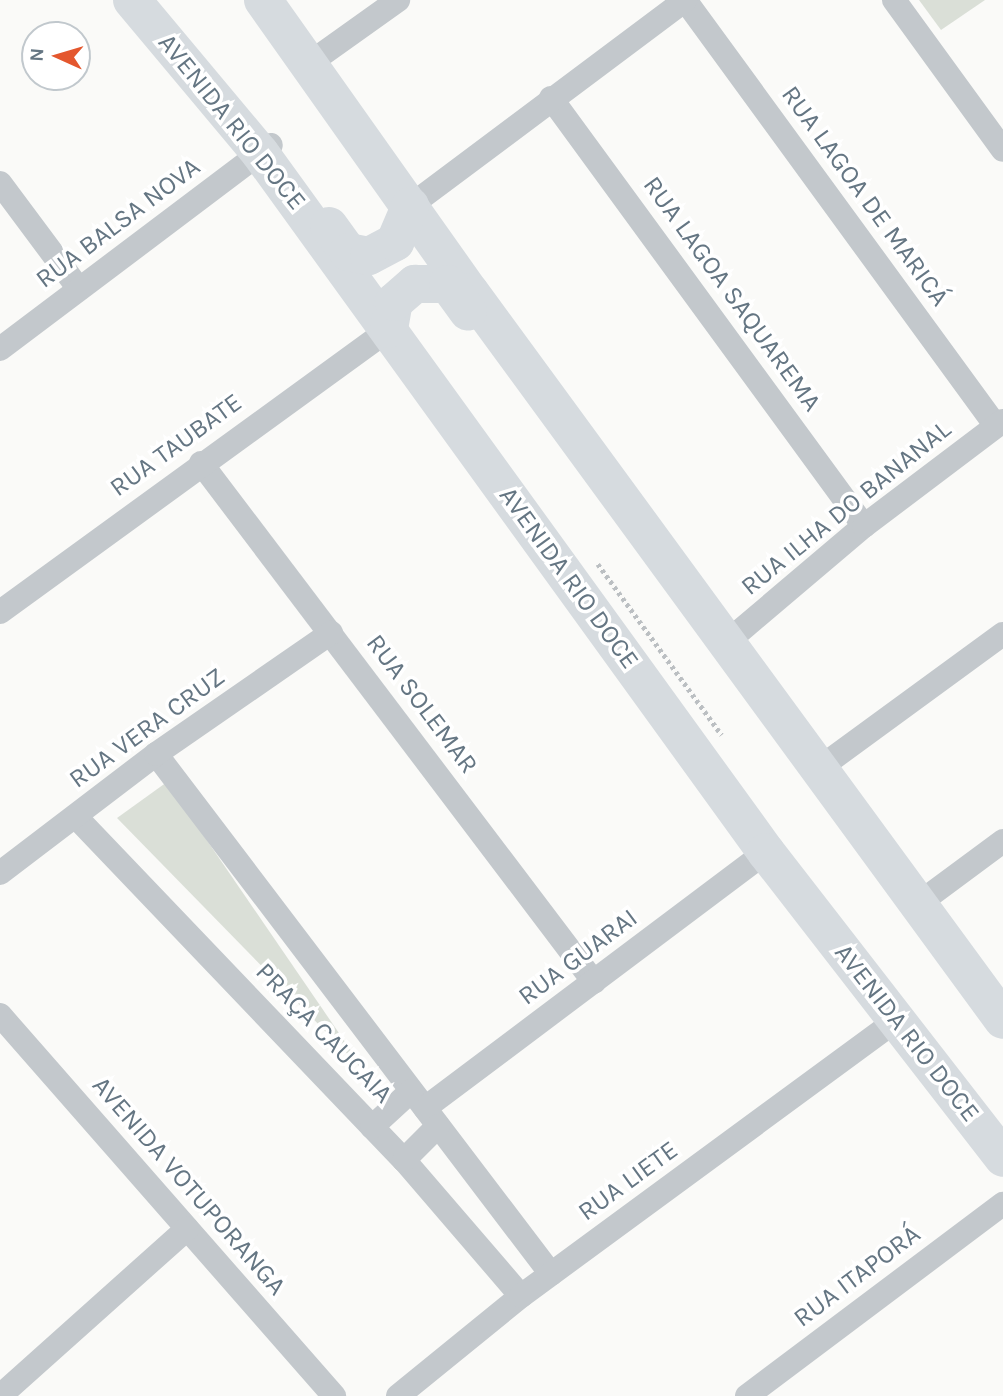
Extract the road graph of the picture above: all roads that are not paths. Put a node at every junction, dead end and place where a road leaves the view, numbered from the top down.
1 (132, 0) edge
2 (263, 0) edge
3 (398, 0) edge
4 (685, 0) edge
5 (894, 0) edge
6 (307, 65) junction
7 (551, 98) junction
8 (266, 148) junction
9 (1003, 150) edge
10 (0, 183) edge
11 (410, 206) junction
12 (79, 289) junction
13 (389, 328) junction
14 (0, 349) edge
15 (1000, 424) edge
16 (588, 453) junction
17 (201, 463) junction
18 (864, 526) junction
19 (0, 612) edge
20 (331, 633) junction
21 (1003, 634) edge
22 (727, 642) junction
23 (156, 754) junction
24 (821, 766) junction
25 (76, 817) junction
26 (1003, 841) edge
27 (766, 852) junction
28 (0, 873) edge
29 (918, 904) junction
30 (594, 982) junction
31 (0, 1016) edge
32 (1003, 1020) edge
33 (906, 1031) junction
34 (425, 1109) junction
35 (372, 1127) junction
36 (1003, 1136) edge
37 (1003, 1158) edge
38 (404, 1160) junction
39 (1003, 1203) edge
40 (187, 1229) junction
41 (551, 1274) junction
42 (522, 1296) junction
43 (0, 1396) edge
44 (334, 1396) edge
45 (398, 1396) edge
46 (747, 1396) edge

1 - 8 main road, AVENIDA RIO DOCE
2 - 6 main road
3 - 6 street
4 - 7 street
4 - 15 street, RUA LAGOA DE MARICÁ
5 - 9 street
6 - 11 main road
7 - 11 street
7 - 18 street, RUA LAGOA SAQUAREMA
8 - 11 main road
8 - 12 street, RUA BALSA NOVA
8 - 13 main road, AVENIDA RIO DOCE
10 - 12 street
11 - 16 main road
12 - 14 street, RUA BALSA NOVA
13 - 16 main road
13 - 17 street, RUA TAUBATE
13 - 27 main road, AVENIDA RIO DOCE
15 - 18 street, RUA ILHA DO BANANAL
16 - 22 main road
17 - 19 street, RUA TAUBATE
17 - 20 street, RUA SOLEMAR
18 - 22 street, RUA ILHA DO BANANAL
20 - 23 street, RUA VERA CRUZ
20 - 30 street, RUA SOLEMAR
21 - 24 street
22 - 24 main road
23 - 25 street, RUA VERA CRUZ
23 - 34 street, PRAÇA CAUCAIA
24 - 29 main road
25 - 28 street, RUA VERA CRUZ
25 - 35 street, PRAÇA CAUCAIA
26 - 29 street
27 - 30 street, RUA GUARAI
27 - 33 main road, AVENIDA RIO DOCE
29 - 32 main road
30 - 34 street, RUA GUARAI
31 - 40 street, AVENIDA VOTUPORANGA
33 - 36 main road
33 - 37 main road, AVENIDA RIO DOCE
33 - 41 street, RUA LIETE
34 - 35 street
34 - 38 street
34 - 41 street, PRAÇA CAUCAIA
35 - 38 street, PRAÇA CAUCAIA
38 - 42 street, PRAÇA CAUCAIA
39 - 46 street, RUA ITAPORÁ
40 - 43 street
40 - 44 street, AVENIDA VOTUPORANGA
41 - 42 street, RUA LIETE
42 - 45 street, RUA LIETE

